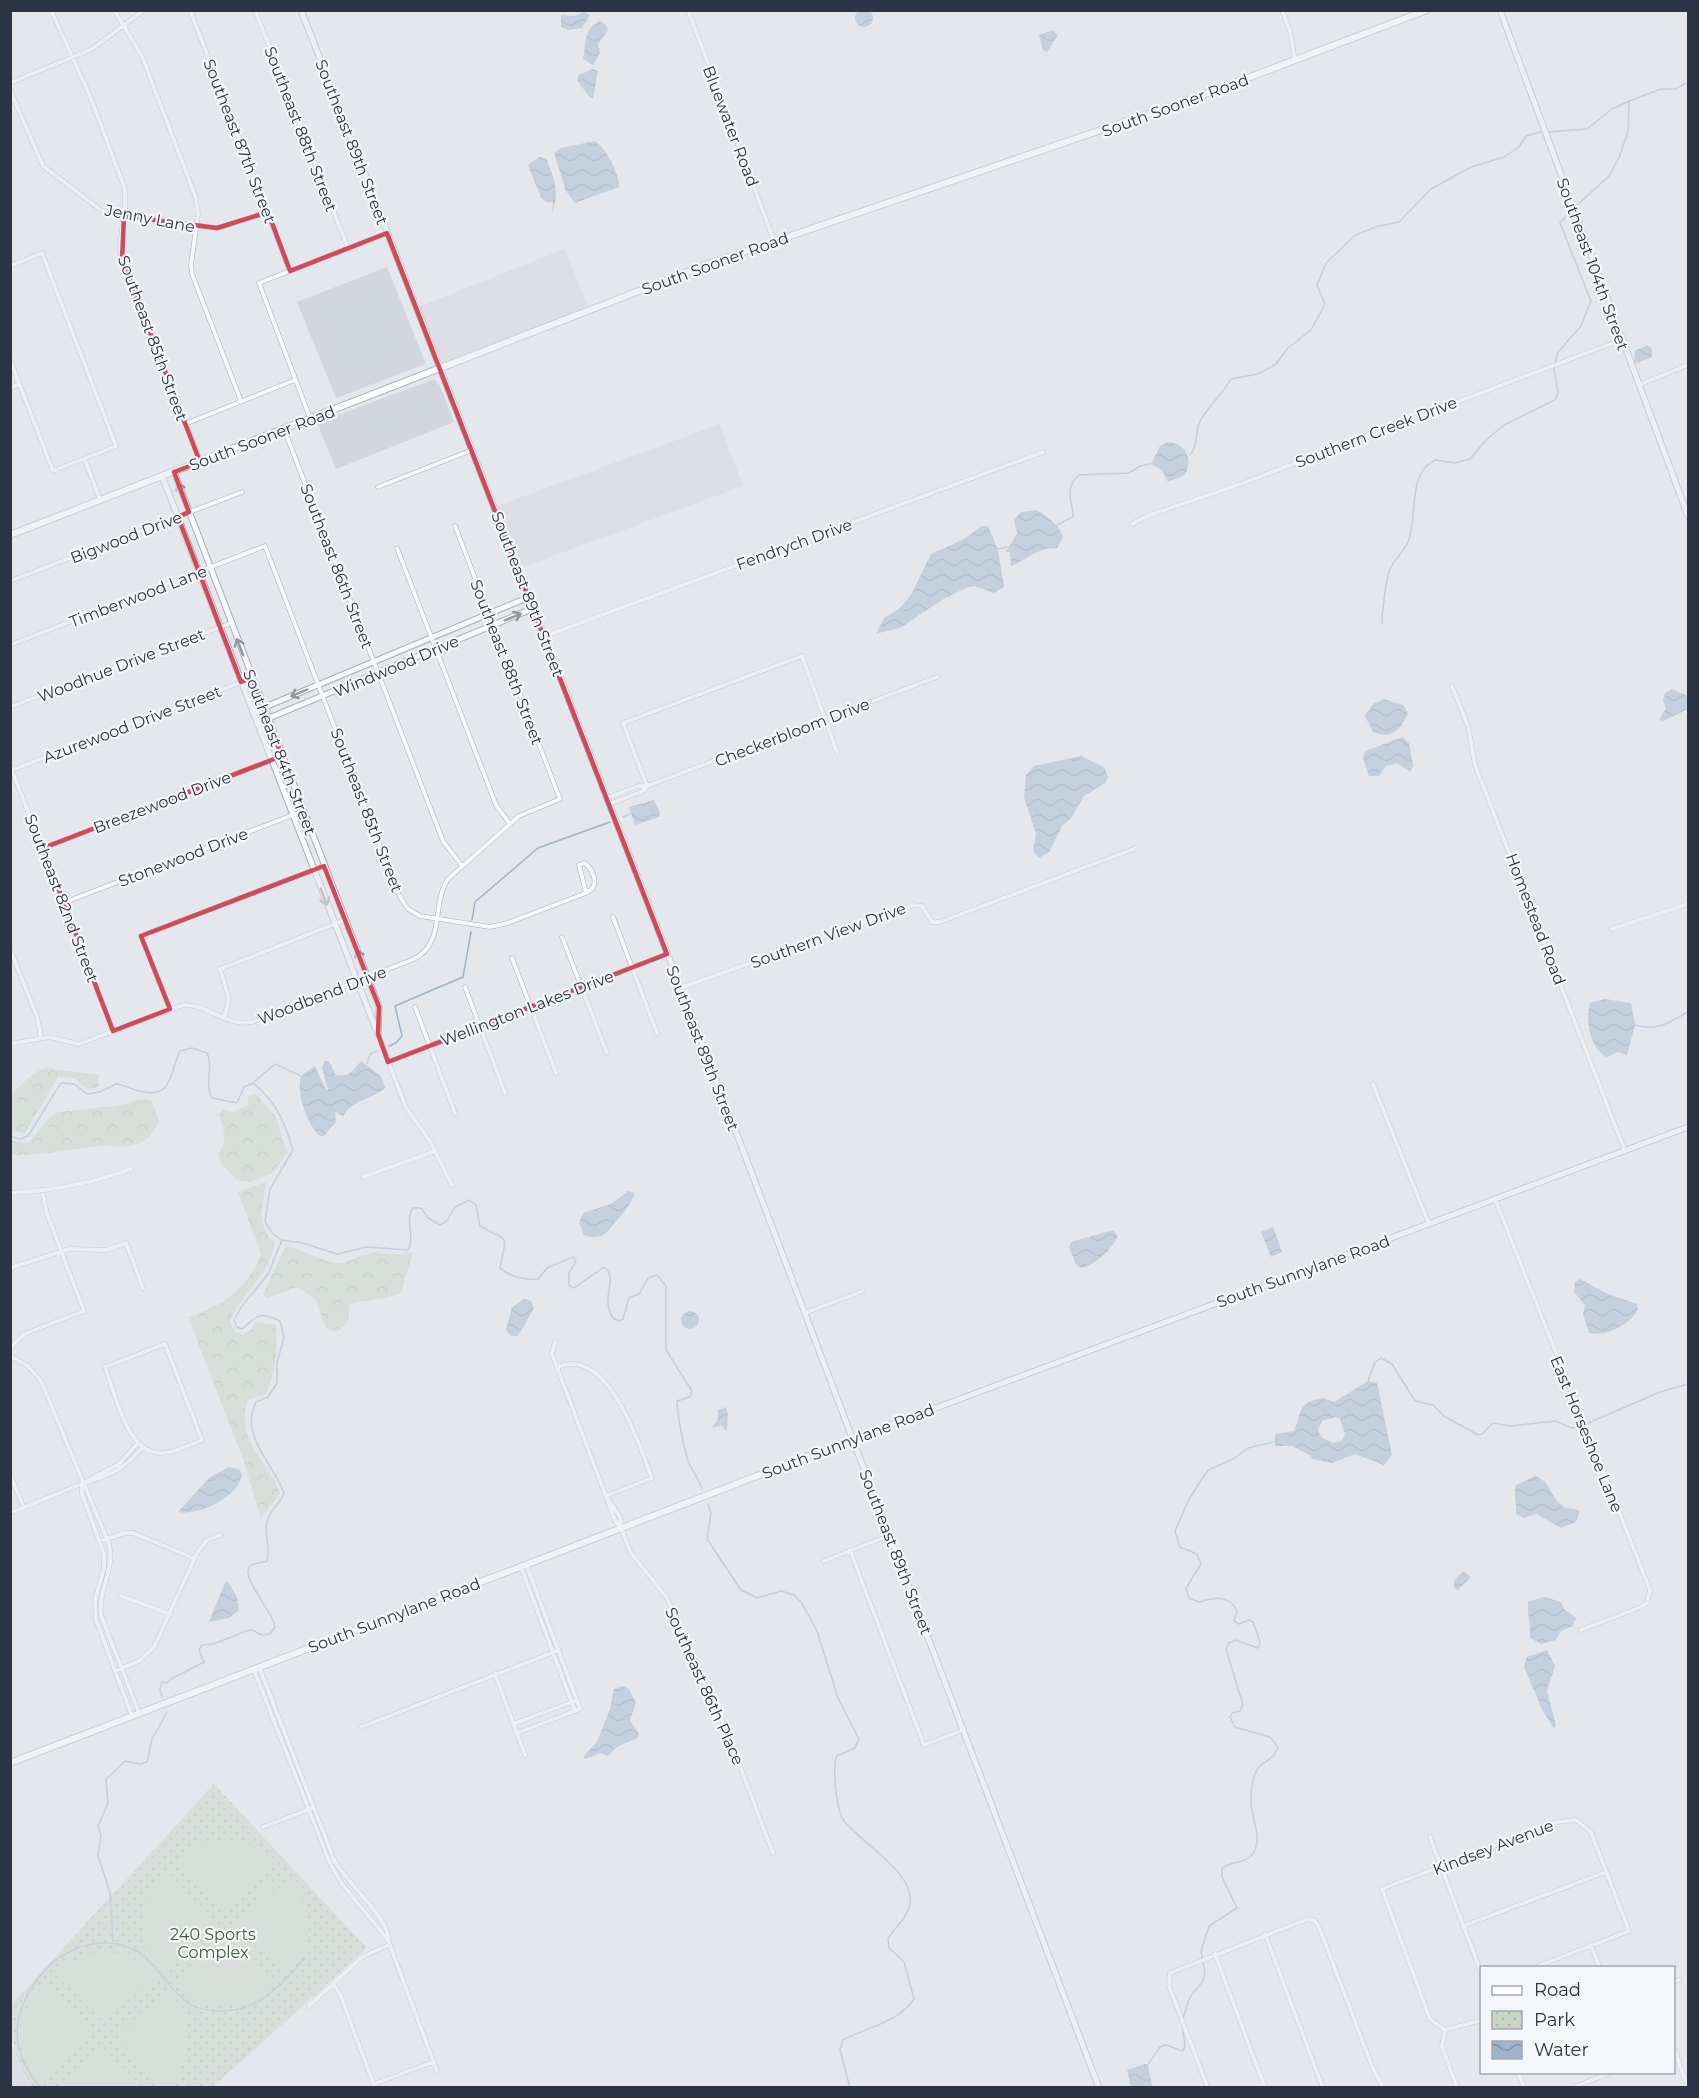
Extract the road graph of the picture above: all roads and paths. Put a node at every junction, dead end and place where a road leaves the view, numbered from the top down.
1 (51, 10) edge
2 (114, 10) edge
3 (144, 10) edge
4 (190, 10) edge
5 (255, 10) edge
6 (301, 10) edge
7 (688, 10) edge
8 (1282, 10) edge
9 (1427, 10) edge
10 (1500, 10) edge
11 (124, 27) junction
12 (72, 58) junction
13 (1295, 62) junction
14 (10, 83) edge
15 (10, 90) edge
16 (268, 212) junction
17 (124, 216) junction
18 (195, 227) junction
19 (387, 233) junction
20 (774, 241) junction
21 (348, 248) junction
22 (10, 266) edge
23 (290, 271) junction
24 (1621, 340) junction
25 (10, 360) edge
26 (1689, 365) edge
27 (440, 368) junction
28 (295, 380) junction
29 (19, 384) junction
30 (1638, 386) junction
31 (10, 388) edge
32 (241, 401) junction
33 (311, 419) junction
34 (185, 424) junction
35 (284, 429) junction
36 (472, 450) junction
37 (1043, 452) dead end
38 (85, 460) junction
39 (200, 462) junction
40 (174, 472) junction
41 (162, 476) junction
42 (378, 487) dead end
43 (242, 492) dead end
44 (100, 500) junction
45 (189, 512) junction
46 (1689, 516) edge
47 (178, 517) junction
48 (1132, 524) dead end
49 (455, 526) dead end
50 (10, 535) edge
51 (265, 546) joint
52 (397, 548) dead end
53 (211, 568) junction
54 (199, 572) junction
55 (10, 581) edge
56 (530, 597) junction
57 (534, 608) junction
58 (489, 614) junction
59 (231, 623) junction
60 (493, 625) junction
61 (220, 627) junction
62 (545, 636) junction
63 (431, 638) junction
64 (10, 645) edge
65 (435, 650) junction
66 (374, 662) junction
67 (378, 673) junction
68 (937, 677) dead end
69 (252, 678) junction
70 (241, 682) junction
71 (318, 685) junction
72 (1452, 686) dead end
73 (323, 696) junction
74 (10, 707) edge
75 (264, 708) junction
76 (253, 712) junction
77 (268, 719) junction
78 (825, 720) junction
79 (257, 723) junction
80 (837, 752) dead end
81 (282, 756) junction
82 (271, 760) junction
83 (11, 767) edge
84 (647, 786) junction
85 (560, 799) joint
86 (608, 801) junction
87 (303, 811) junction
88 (292, 815) junction
89 (510, 824) junction
90 (42, 848) junction
91 (1136, 848) dead end
92 (324, 866) junction
93 (462, 866) junction
94 (313, 870) junction
95 (586, 893) junction
96 (63, 903) junction
97 (1689, 904) edge
98 (613, 917) dead end
99 (437, 919) junction
100 (345, 921) junction
101 (334, 925) junction
102 (1612, 928) dead end
103 (562, 937) dead end
104 (10, 949) edge
105 (667, 954) junction
106 (512, 958) dead end
107 (631, 967) junction
108 (367, 977) junction
109 (356, 982) junction
110 (465, 987) dead end
111 (580, 987) junction
112 (680, 988) junction
113 (415, 1007) dead end
114 (530, 1007) junction
115 (170, 1009) junction
116 (224, 1018) junction
117 (480, 1026) junction
118 (113, 1031) junction
119 (657, 1033) dead end
120 (378, 1034) junction
121 (41, 1037) junction
122 (10, 1044) edge
123 (430, 1046) junction
124 (607, 1053) dead end
125 (388, 1062) junction
126 (556, 1073) dead end
127 (1373, 1084) dead end
128 (505, 1093) dead end
129 (455, 1113) dead end
130 (1689, 1127) edge
131 (435, 1151) junction
132 (1625, 1151) junction
133 (131, 1169) dead end
134 (363, 1177) dead end
135 (452, 1185) dead end
136 (42, 1190) junction
137 (10, 1193) edge
138 (1495, 1199) junction
139 (1429, 1224) junction
140 (62, 1252) junction
141 (10, 1268) edge
142 (143, 1288) dead end
143 (863, 1291) dead end
144 (805, 1313) junction
145 (555, 1342) dead end
146 (10, 1348) edge
147 (10, 1356) edge
148 (557, 1367) junction
149 (853, 1439) junction
150 (137, 1444) junction
151 (142, 1448) junction
152 (10, 1474) edge
153 (82, 1484) junction
154 (606, 1496) junction
155 (24, 1508) junction
156 (10, 1513) edge
157 (621, 1528) junction
158 (220, 1535) dead end
159 (890, 1535) junction
160 (106, 1539) junction
161 (100, 1541) junction
162 (850, 1550) junction
163 (194, 1558) junction
164 (824, 1560) dead end
165 (523, 1565) junction
166 (121, 1596) dead end
167 (543, 1609) junction
168 (537, 1611) junction
169 (170, 1614) junction
170 (1581, 1630) dead end
171 (559, 1650) junction
172 (553, 1653) junction
173 (121, 1668) junction
174 (257, 1668) junction
175 (115, 1671) junction
176 (495, 1674) junction
177 (577, 1700) junction
178 (572, 1702) junction
179 (276, 1710) junction
180 (575, 1711) junction
181 (271, 1712) junction
182 (136, 1715) junction
183 (513, 1724) junction
184 (361, 1727) dead end
185 (963, 1730) junction
186 (517, 1733) junction
187 (525, 1755) dead end
188 (10, 1763) edge
189 (311, 1809) junction
190 (263, 1827) dead end
191 (1430, 1837) dead end
192 (330, 1849) junction
193 (325, 1851) junction
194 (773, 1853) dead end
195 (1441, 1866) junction
196 (1606, 1872) junction
197 (359, 1895) junction
198 (355, 1899) junction
199 (1463, 1926) junction
200 (1264, 1934) junction
201 (389, 1943) junction
202 (1591, 1945) junction
203 (1215, 1953) junction
204 (1538, 1966) edge
205 (1598, 1966) edge
206 (1480, 1970) edge
207 (333, 1984) junction
208 (309, 2006) dead end
209 (1480, 2021) edge
210 (1445, 2030) junction
211 (1675, 2052) edge
212 (433, 2062) junction
213 (437, 2072) dead end
214 (1518, 2074) edge
215 (1609, 2074) edge
216 (374, 2086) edge
217 (1099, 2088) edge
218 (1208, 2088) edge
219 (1265, 2088) edge
220 (1323, 2088) edge
221 (1383, 2088) edge
222 (1457, 2088) edge
223 (1524, 2088) edge
224 (1572, 2088) edge
225 (1688, 2088) edge

1 - 12 street, Southeast 85th Street
2 - 11 street
3 - 11 street
4 - 16 street, Southeast 87th Street
5 - 21 street, Southeast 88th Street
6 - 19 street, Southeast 89th Street
7 - 20 street, Bluewater Road
8 - 13 street
9 - 13 main road, South Sooner Road
10 - 24 street, Southeast 104th Street
11 - 12 street
11 - 18 street
12 - 14 street
12 - 17 street, Southeast 85th Street
13 - 20 main road, South Sooner Road
15 - 17 street, Jenny Lane
16 - 18 street, Jenny Lane
16 - 23 street, Southeast 87th Street
17 - 18 street, Jenny Lane
17 - 34 street, Southeast 85th Street
18 - 32 street
19 - 21 street
19 - 27 street, Southeast 89th Street
20 - 27 main road, South Sooner Road
21 - 23 street
22 - 38 street
23 - 28 street
24 - 30 street, Southeast 104th Street
24 - 48 street, Southern Creek Drive
25 - 29 street
26 - 30 street
27 - 33 main road, South Sooner Road
27 - 36 street, Southeast 89th Street
28 - 32 street
28 - 33 street
29 - 31 street
29 - 38 street
30 - 46 street, Southeast 104th Street
32 - 34 street
33 - 35 main road, South Sooner Road
34 - 39 street, Southeast 85th Street
35 - 39 main road, South Sooner Road
35 - 66 street, Southeast 86th Street
36 - 42 street
36 - 56 street, Southeast 89th Street
37 - 62 street, Fendrych Drive
38 - 44 street
39 - 40 main road, South Sooner Road
40 - 41 main road, South Sooner Road
45 -> 40 street, Southeast 84th Street
41 - 44 main road, South Sooner Road
41 - 47 street, Southeast 84th Street
43 - 45 street, Bigwood Drive
44 - 50 main road, South Sooner Road
45 - 47 street, Bigwood Drive
45 - 53 street, Southeast 84th Street
47 - 54 street, Southeast 84th Street
47 - 55 street, Bigwood Drive
49 - 58 street, Southeast 88th Street
51 - 53 street, Timberwood Lane
51 - 71 street, Southeast 85th Street
52 - 63 street
53 - 54 street, Timberwood Lane
53 - 59 street, Southeast 84th Street
54 - 61 street, Southeast 84th Street
54 - 64 street, Timberwood Lane
56 - 57 street, Southeast 89th Street
56 - 58 street, Windwood Drive
60 -> 57 street, Windwood Drive
57 - 62 street, Southeast 89th Street
58 - 60 street, Southeast 88th Street
58 - 63 street, Windwood Drive
59 - 61 street, Woodhue Drive Street
69 -> 59 street, Southeast 84th Street
60 - 65 street, Windwood Drive
60 - 85 street, Southeast 88th Street
61 - 70 street, Southeast 84th Street
61 - 74 street, Woodhue Drive Street
62 - 86 street, Southeast 89th Street
63 - 65 street
63 - 66 street, Windwood Drive
65 - 67 street, Windwood Drive
65 - 89 street
66 - 67 street, Southeast 86th Street
66 - 71 street, Windwood Drive
67 - 73 street, Windwood Drive
67 - 93 street, Southeast 86th Street
68 - 78 street, Checkerbloom Drive
69 - 70 street, Azurewood Drive Street
69 - 75 street, Southeast 84th Street
70 - 76 street, Southeast 84th Street
70 - 83 street, Azurewood Drive Street
71 - 73 street, Southeast 85th Street
71 -> 75 street, Windwood Drive
72 - 132 street, Homestead Road
73 - 77 street, Windwood Drive
73 - 99 street, Southeast 85th Street
75 - 76 street, Windwood Drive
75 - 77 street, Southeast 84th Street
76 - 79 street, Southeast 84th Street
77 - 79 street, Windwood Drive
77 - 81 street, Southeast 84th Street
78 - 80 street
78 - 84 street, Checkerbloom Drive
78 - 84 street
79 - 82 street, Southeast 84th Street
81 - 82 street, Breezewood Drive
81 - 87 street, Southeast 84th Street
82 - 88 street, Southeast 84th Street
82 - 90 street, Breezewood Drive
83 - 90 street, Southeast 82nd Street
84 - 86 street, Checkerbloom Drive
85 - 89 street, Woodbend Drive
86 - 105 street, Southeast 89th Street
87 - 88 street, Stonewood Drive
87 - 92 street, Southeast 84th Street
88 - 94 street, Southeast 84th Street
88 - 96 street, Stonewood Drive
89 - 93 street, Woodbend Drive
90 - 96 street, Southeast 82nd Street
91 - 112 street, Southern View Drive
92 - 94 street
92 - 100 street, Southeast 84th Street
93 - 99 street, Woodbend Drive
94 -> 101 street, Southeast 84th Street
94 - 115 street
95 - 95 street
95 - 99 street, Southeast 85th Street
96 - 118 street, Southeast 82nd Street
97 - 102 street
98 - 107 street
99 - 108 street, Woodbend Drive
100 - 101 street
108 -> 100 street, Southeast 84th Street
101 - 109 street, Southeast 84th Street
101 - 116 street
103 - 111 street
104 - 121 street
105 - 107 street, Wellington Lakes Drive
105 - 112 street, Southeast 89th Street
106 - 114 street
107 - 111 street, Wellington Lakes Drive
107 - 119 street
108 - 109 street, Woodbend Drive
108 - 120 street, Southeast 84th Street
109 - 116 street, Woodbend Drive
109 - 120 street, Southeast 84th Street
110 - 117 street
111 - 114 street, Wellington Lakes Drive
111 - 124 street
112 - 144 street, Southeast 89th Street
113 - 123 street
114 - 117 street, Wellington Lakes Drive
114 - 126 street
115 - 116 street, Woodbend Drive
115 - 118 street, Woodbend Drive
117 - 123 street, Wellington Lakes Drive
117 - 128 street
118 - 121 street, Woodbend Drive
120 - 125 street, Southeast 84th Street
121 - 122 street, Woodbend Drive
123 - 125 street, Wellington Lakes Drive
123 - 129 street
125 - 131 street, Southeast 84th Street
127 - 139 street
130 - 132 street, South Sunnylane Road
131 - 134 street
131 - 135 street, Southeast 84th Street
132 - 138 street, South Sunnylane Road
133 - 136 street
136 - 137 street
136 - 140 street
138 - 139 street, South Sunnylane Road
138 - 170 street, East Horseshoe Lane
139 - 149 street, South Sunnylane Road
140 - 141 street
140 - 142 street
140 - 146 street
143 - 144 street
144 - 149 street, Southeast 89th Street
145 - 148 street
147 - 153 street
148 - 154 street
148 - 154 street
149 - 157 main road, South Sunnylane Road
149 - 159 street, Southeast 89th Street
150 - 151 street
150 - 151 street
150 - 153 street
151 - 153 street
152 - 155 street
153 - 155 street
153 - 160 street
153 - 161 street
154 - 157 street
155 - 156 street
157 - 165 main road, South Sunnylane Road
157 - 194 street, Southeast 86th Place
158 - 163 street
159 - 162 street
159 - 185 street, Southeast 89th Street
160 - 161 street
160 - 163 street
160 - 173 street
161 - 175 street
162 - 164 street
162 - 185 street
163 - 169 street
165 - 167 street
165 - 168 street
165 - 174 main road, South Sunnylane Road
166 - 169 street
167 - 168 street
167 - 171 street
168 - 172 street
169 - 173 street
171 - 172 street
171 - 177 street
172 - 176 street
172 - 178 street
173 - 175 street
173 - 182 street
174 - 179 street
174 - 181 street
174 - 182 main road, South Sunnylane Road
175 - 182 street
176 - 183 street
176 - 184 street
177 - 178 street
177 - 180 street
178 - 180 street
178 - 183 street
179 - 181 street
179 - 189 street
180 - 186 street
181 - 189 street
182 - 188 main road, South Sunnylane Road
183 - 186 street
185 - 217 street, Southeast 89th Street
186 - 187 street
189 - 190 street
189 - 192 street
189 - 193 street
191 - 195 street
192 - 193 street
192 - 197 street
193 - 198 street
195 - 196 street, Kindsey Avenue
195 - 199 street
195 - 210 street, Kindsey Avenue
196 - 199 street
196 - 202 street
197 - 198 street
197 - 201 street
198 - 201 street
199 - 206 street
200 - 203 street
200 - 220 street
200 - 221 street
201 - 207 street
201 - 212 street
202 - 204 street
202 - 205 street
203 - 218 street
203 - 219 street
207 - 208 street
207 - 216 street
209 - 210 street
210 - 222 street
211 - 225 street
212 - 213 street
212 - 216 street
214 - 223 street
215 - 224 street

